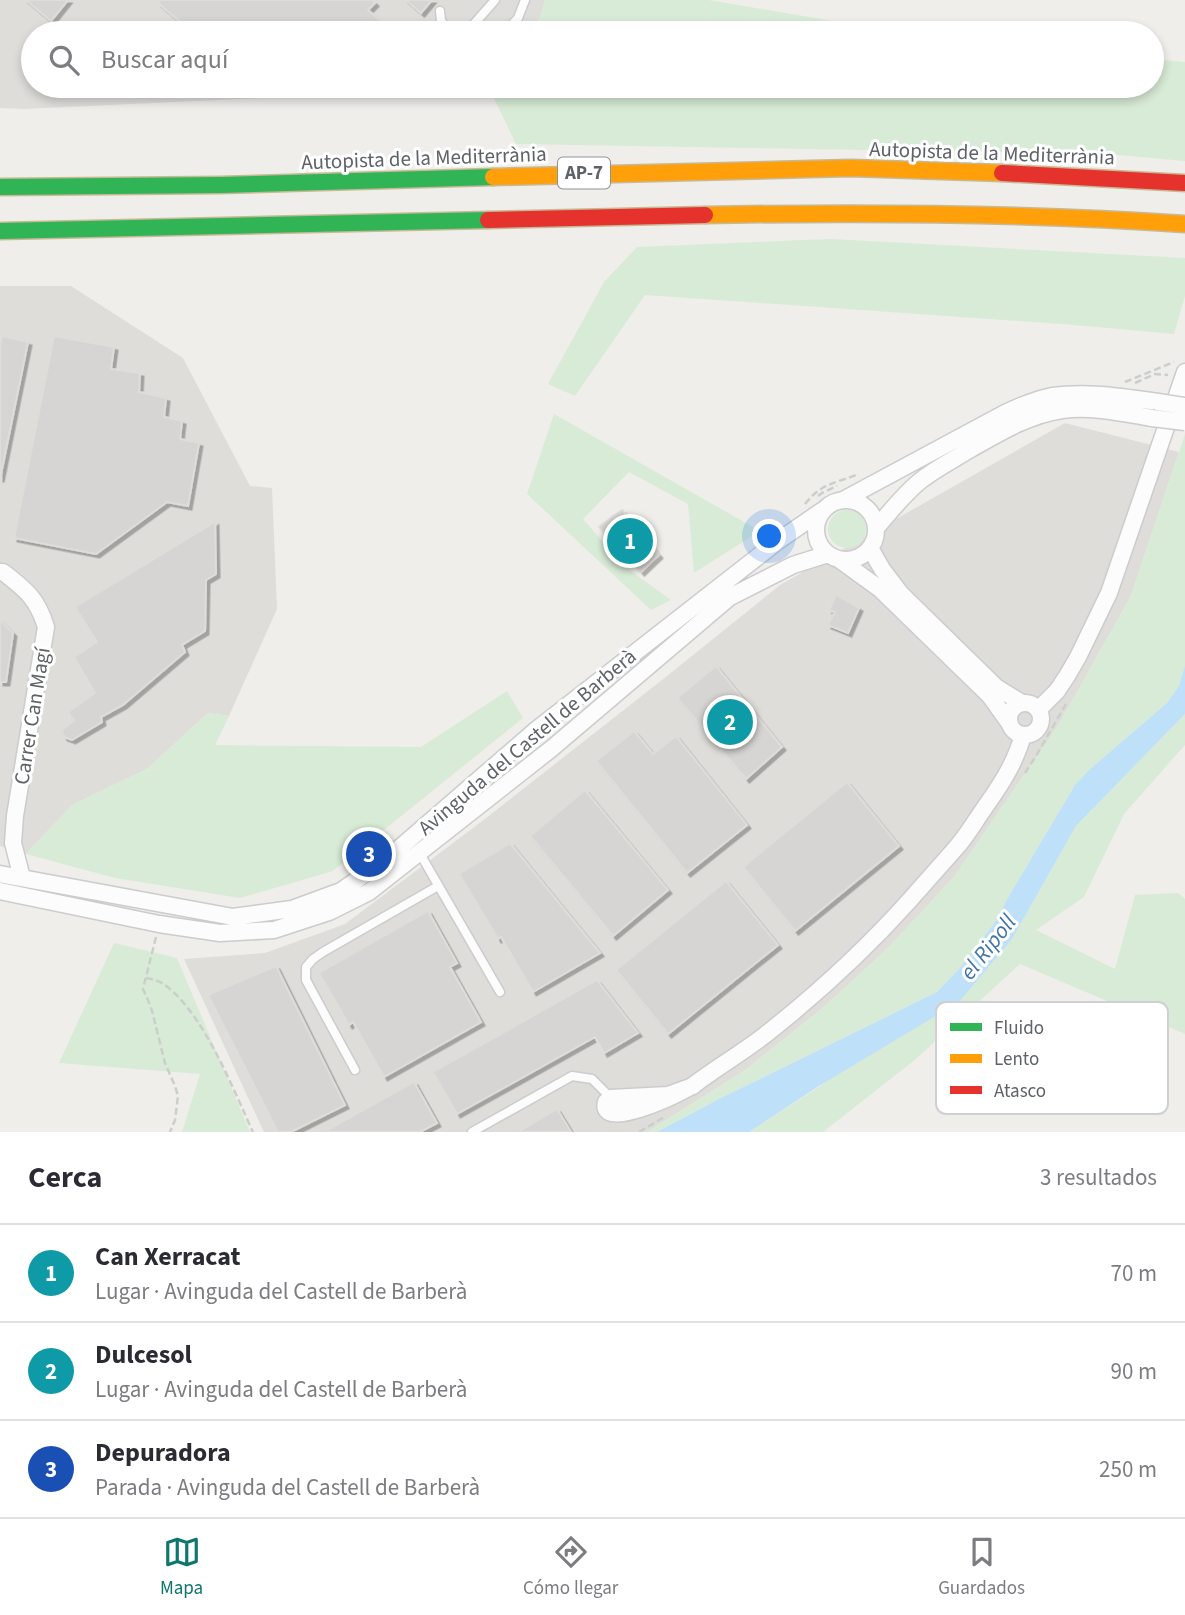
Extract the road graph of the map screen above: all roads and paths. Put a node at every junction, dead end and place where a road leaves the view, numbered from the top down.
1 (495, 0) edge
2 (525, 0) edge
3 (440, 11) dead end
4 (441, 21) edge
5 (477, 21) edge
6 (515, 21) edge
7 (1185, 183) edge
8 (0, 187) edge
9 (1185, 224) edge
10 (0, 231) edge
11 (1181, 366) edge
12 (1165, 374) dead end
13 (1119, 384) dead end
14 (1123, 387) dead end
15 (1185, 406) edge
16 (1155, 410) junction
17 (1185, 422) edge
18 (843, 500) junction
19 (824, 510) junction
20 (876, 528) junction
21 (870, 548) junction
22 (834, 557) junction
23 (0, 572) edge
24 (1071, 694) dead end
25 (1022, 703) junction
26 (1038, 709) junction
27 (1010, 724) junction
28 (1023, 735) junction
29 (1021, 778) dead end
30 (419, 852) junction
31 (0, 874) edge
32 (22, 878) junction
33 (438, 886) junction
34 (0, 891) edge
35 (159, 924) junction
36 (146, 978) junction
37 (500, 992) dead end
38 (355, 1070) dead end
39 (693, 1086) junction
40 (611, 1098) junction
41 (666, 1116) dead end
42 (170, 1132) edge
43 (253, 1132) edge
44 (472, 1132) edge
45 (639, 1132) edge

1 - 5 lane
2 - 6 lane
3 - 4 lane
7 - 8 highway, Autopista de la Mediterrània / AP-7
9 - 10 highway, AP-7
11 - 13 path
11 - 26 street
12 - 14 path
15 - 16 street, bridge
16 - 17 street, bridge
16 - 18 street
16 - 20 street
18 - 19 street
18 - 20 street
19 - 22 street
19 - 32 street, Avinguda del Castell de Barberà
20 - 21 street
21 - 22 street
21 - 25 street
22 - 27 street
22 - 30 street, Avinguda del Castell de Barberà
23 - 32 street, Carrer Can Magí
24 - 29 path
25 - 26 street
25 - 27 street
26 - 28 street
27 - 28 street
28 - 39 street
30 - 33 lane
30 - 35 street, Avinguda del Castell de Barberà
31 - 32 street, Avinguda del Castell de Barberà
33 - 37 lane
33 - 38 lane
34 - 35 street, Avinguda del Castell de Barberà
35 - 36 path
36 - 42 path
36 - 43 path
39 - 40 street
39 - 40 street
40 - 44 lane
41 - 45 path

